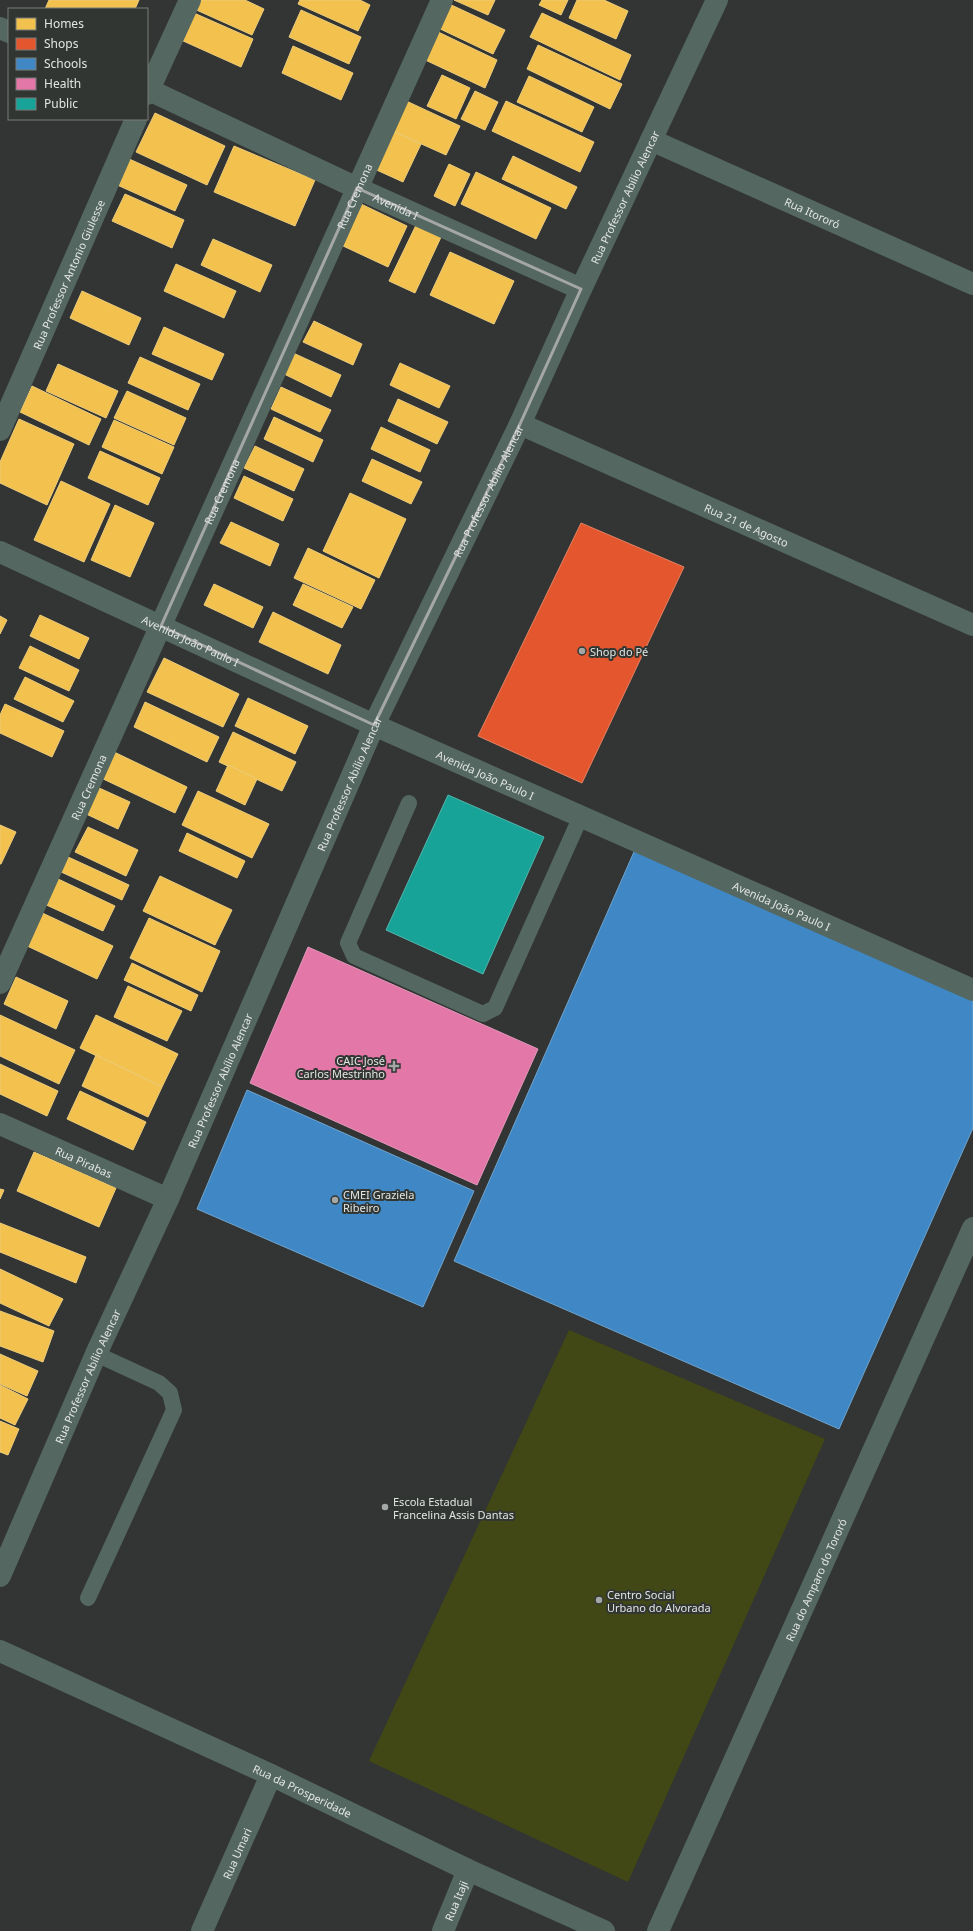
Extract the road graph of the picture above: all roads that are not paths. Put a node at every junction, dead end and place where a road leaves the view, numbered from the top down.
1 (190, 0) edge
2 (442, 0) edge
3 (717, 0) edge
4 (148, 91) edge
5 (136, 120) edge
6 (652, 140) junction
7 (357, 188) junction
8 (973, 284) edge
9 (581, 289) junction
10 (520, 424) junction
11 (0, 430) edge
12 (0, 552) edge
13 (973, 625) edge
14 (161, 626) junction
15 (374, 725) junction
16 (409, 803) dead end
17 (581, 816) junction
18 (0, 983) edge
19 (973, 990) edge
20 (0, 1124) edge
21 (168, 1199) junction
22 (973, 1228) edge
23 (96, 1354) junction
24 (0, 1576) edge
25 (88, 1598) dead end
26 (0, 1651) edge
27 (271, 1775) junction
28 (468, 1870) junction
29 (202, 1931) edge
30 (443, 1931) edge
31 (604, 1931) edge
32 (658, 1931) edge

1 - 4 street
2 - 7 street, Rua Cremona
3 - 6 street, Rua Professor Abílio Alencar
4 - 7 street, Avenida I
5 - 11 street, Rua Professor Antonio Giulesse
6 - 8 street, Rua Itororó
6 - 9 street, Rua Professor Abílio Alencar
7 - 9 street, Avenida I
7 - 14 street, Rua Cremona
9 - 10 street, Rua Professor Abílio Alencar
10 - 13 street, Rua 21 de Agosto
10 - 15 street, Rua Professor Abílio Alencar
12 - 14 street, Avenida João Paulo I
14 - 15 street, Avenida João Paulo I
14 - 18 street, Rua Cremona
15 - 17 street, Avenida João Paulo I
15 - 21 street, Rua Professor Abílio Alencar
16 - 17 lane
17 - 19 street, Avenida João Paulo I
20 - 21 street, Rua Pirabas
21 - 23 street, Rua Professor Abílio Alencar
22 - 32 street, Rua do Amparo do Tororó
23 - 24 street, Rua Professor Abílio Alencar
23 - 25 lane
26 - 27 street, Rua da Prosperidade
27 - 28 street, Rua da Prosperidade
27 - 29 street, Rua Umari
28 - 30 street, Rua Itaji
28 - 31 street, Rua da Prosperidade

